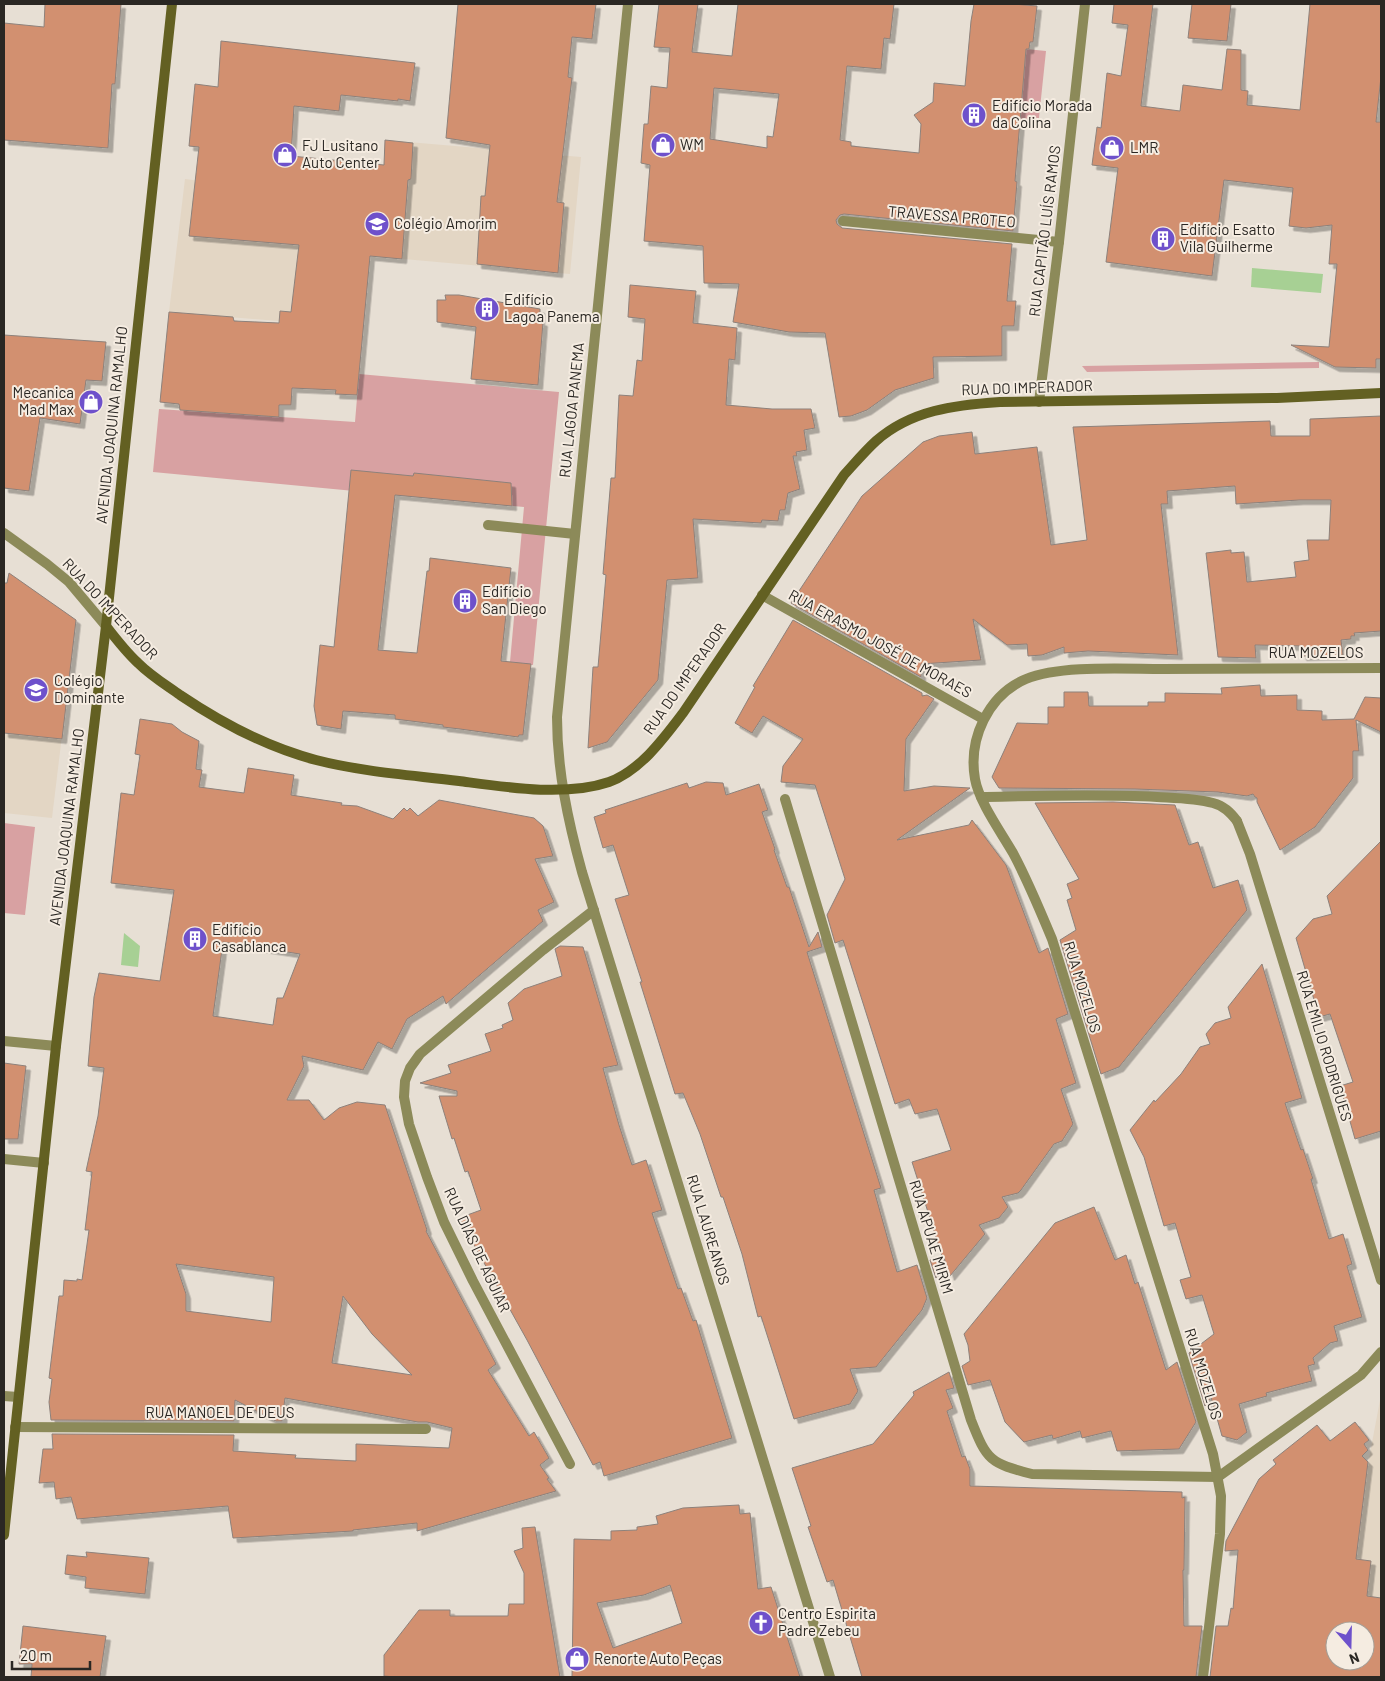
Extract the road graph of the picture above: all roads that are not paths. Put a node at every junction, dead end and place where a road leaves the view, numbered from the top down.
1 (172, 4) edge
2 (628, 4) edge
3 (1085, 4) edge
4 (842, 222) dead end
5 (1059, 242) junction
6 (1381, 393) edge
7 (1039, 402) junction
8 (488, 525) dead end
9 (4, 533) edge
10 (575, 534) junction
11 (762, 595) junction
12 (106, 626) junction
13 (1381, 668) edge
14 (983, 719) junction
15 (563, 789) junction
16 (981, 797) junction
17 (785, 799) dead end
18 (594, 910) junction
19 (4, 1041) edge
20 (56, 1046) junction
21 (4, 1159) edge
22 (44, 1163) junction
23 (1381, 1280) edge
24 (1381, 1352) edge
25 (4, 1396) edge
26 (18, 1398) junction
27 (15, 1427) junction
28 (426, 1429) dead end
29 (570, 1464) dead end
30 (1218, 1477) junction
31 (4, 1535) edge
32 (830, 1677) edge
33 (1203, 1677) edge

1 - 12 main road, AVENIDA JOAQUINA RAMALHO
2 - 10 street, RUA LAGOA PANEMA
3 - 5 street, RUA CAPITÃO LUÍS RAMOS
4 - 5 street, TRAVESSA PROTEO
5 - 7 street, RUA CAPITÃO LUÍS RAMOS
6 - 7 main road, RUA DO IMPERADOR
7 - 11 main road, RUA DO IMPERADOR
8 - 10 street
9 - 12 street, RUA DO IMPERADOR
10 - 15 street, RUA LAGOA PANEMA
11 - 14 street, RUA ERASMO JOSÉ DE MORAES
11 - 15 main road, RUA DO IMPERADOR
12 - 15 main road, RUA DO IMPERADOR
12 - 20 main road, AVENIDA JOAQUINA RAMALHO
13 - 14 street, RUA MOZELOS
14 - 16 street, RUA MOZELOS
15 - 18 street, RUA LAUREANOS
16 - 23 street, RUA EMILIO RODRIGUES
16 - 30 street, RUA MOZELOS
17 - 30 street, RUA APUAE MIRIM
18 - 29 street, RUA DIAS DE AGUIAR
18 - 32 street, RUA LAUREANOS
19 - 20 street
20 - 22 main road, AVENIDA JOAQUINA RAMALHO
21 - 22 street
22 - 26 main road, AVENIDA JOAQUINA RAMALHO
24 - 30 street
25 - 26 street
26 - 27 main road, AVENIDA JOAQUINA RAMALHO
27 - 28 street, RUA MANOEL DE DEUS
27 - 31 main road, AVENIDA JOAQUINA RAMALHO
30 - 33 street, RUA MOZELOS

